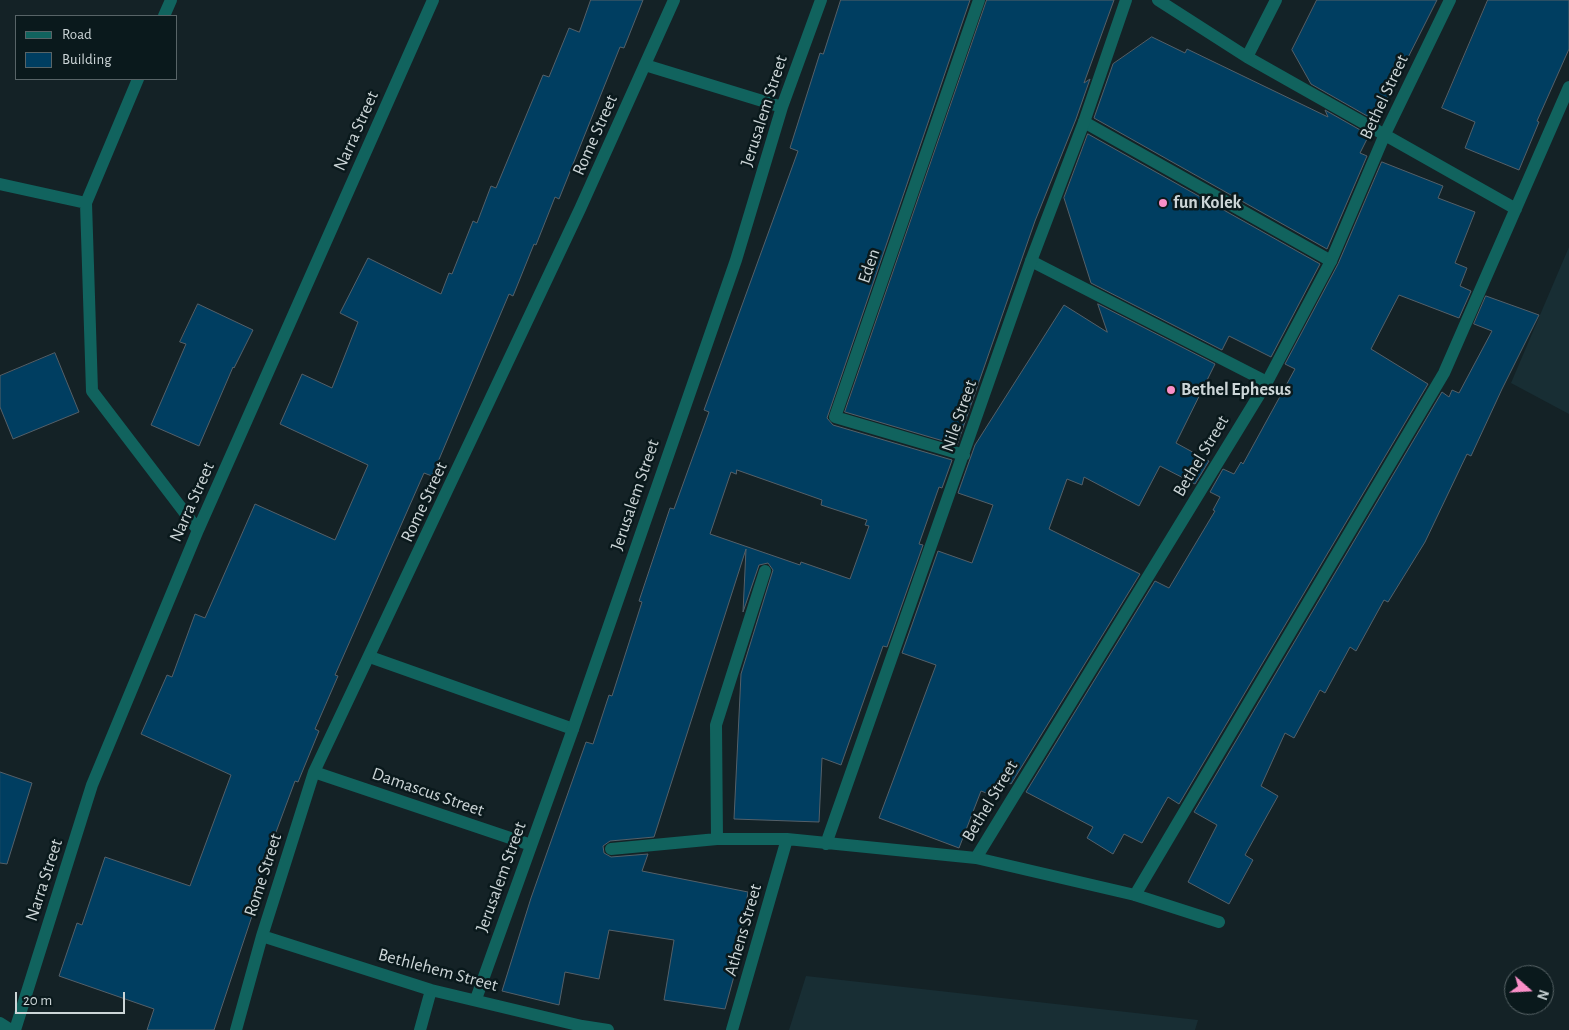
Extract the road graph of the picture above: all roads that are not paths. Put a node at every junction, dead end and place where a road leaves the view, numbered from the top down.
1 (171, 0) edge
2 (433, 0) edge
3 (674, 0) edge
4 (821, 0) edge
5 (979, 0) edge
6 (1126, 0) edge
7 (1158, 0) edge
8 (1276, 0) edge
9 (1450, 0) edge
10 (164, 15) edge
11 (1247, 56) junction
12 (645, 65) junction
13 (138, 80) edge
14 (1569, 87) edge
15 (782, 107) junction
16 (1084, 122) junction
17 (1385, 134) junction
18 (0, 184) edge
19 (86, 203) junction
20 (1516, 209) junction
21 (1031, 261) junction
22 (1331, 261) junction
23 (1267, 382) junction
24 (964, 455) junction
25 (198, 530) junction
26 (764, 570) dead end
27 (370, 657) junction
28 (573, 728) junction
29 (314, 772) junction
30 (717, 839) junction
31 (787, 839) junction
32 (826, 844) junction
33 (531, 845) junction
34 (610, 849) dead end
35 (976, 858) junction
36 (1135, 895) junction
37 (1219, 922) dead end
38 (262, 936) junction
39 (431, 990) junction
40 (476, 999) junction
41 (0, 1023) edge
42 (581, 1028) edge
43 (13, 1030) edge
44 (236, 1030) edge
45 (420, 1030) edge
46 (608, 1030) edge
47 (732, 1030) edge

1 - 10 street
2 - 25 street, Narra Street
3 - 12 street, Rome Street
4 - 15 street, Jerusalem Street
5 - 24 street, Eden
6 - 16 street, Nile Street
7 - 11 street
8 - 11 street
9 - 17 street, Bethel Street
11 - 17 street
12 - 15 street
12 - 27 street, Rome Street
13 - 19 street
14 - 20 street
15 - 28 street, Jerusalem Street
16 - 21 street, Nile Street
16 - 22 street
17 - 20 street
17 - 22 street, Bethel Street
18 - 19 street
19 - 25 street
20 - 36 street
21 - 23 street
21 - 24 street, Nile Street
22 - 23 street, Bethel Street
23 - 35 street, Bethel Street
24 - 32 street, Nile Street
25 - 43 street, Narra Street
26 - 30 street
27 - 28 street
27 - 29 street, Rome Street
28 - 33 street, Jerusalem Street
29 - 33 street, Damascus Street
29 - 38 street, Rome Street
30 - 31 street
30 - 34 street
31 - 32 street
31 - 47 street, Athens Street
32 - 35 street
33 - 40 street, Jerusalem Street
35 - 36 street
36 - 37 street
38 - 39 street, Bethlehem Street
38 - 44 street, Rome Street
39 - 40 street, Bethlehem Street
39 - 45 street
40 - 42 street, Bethlehem Street
41 - 43 street
42 - 46 street, Bethlehem Street

